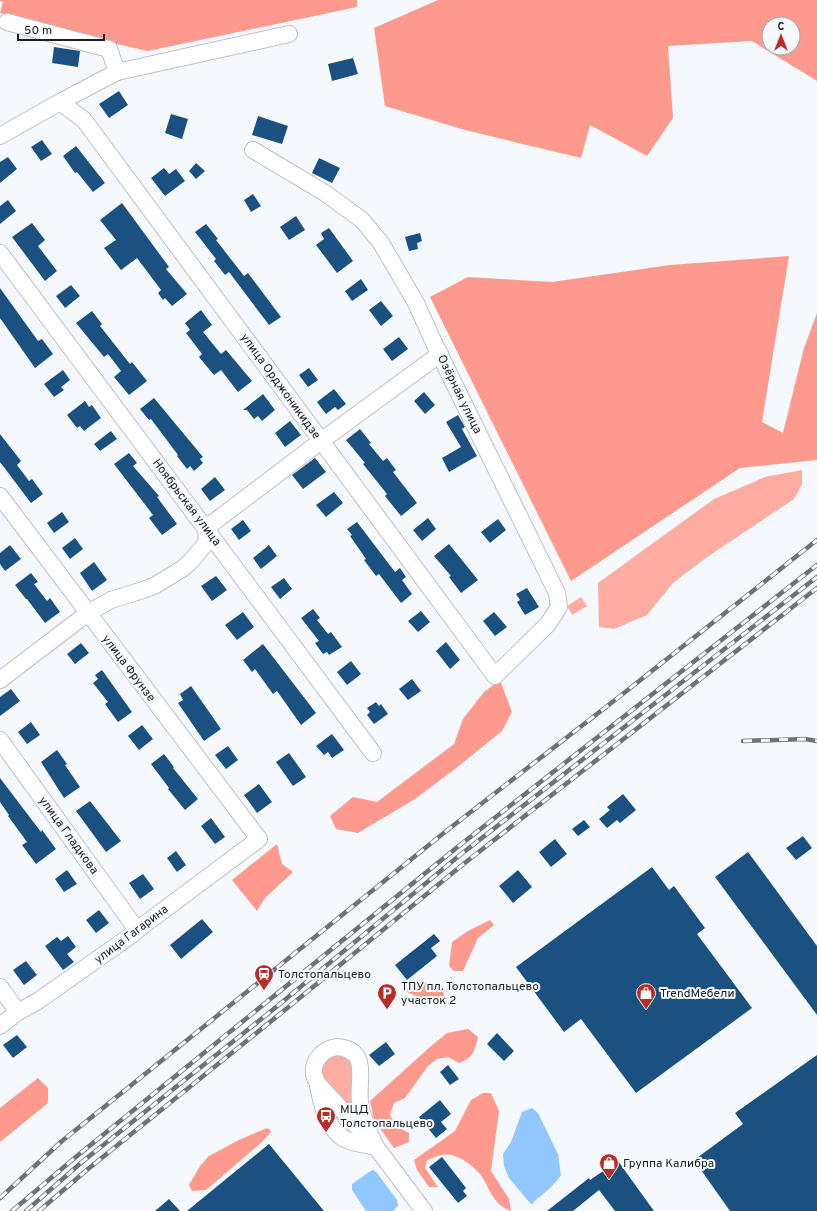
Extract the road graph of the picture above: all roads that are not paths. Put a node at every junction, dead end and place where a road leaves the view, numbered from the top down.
1 (7, 22) dead end
2 (289, 34) dead end
3 (117, 72) junction
4 (60, 102) junction
5 (0, 136) edge
6 (253, 150) dead end
7 (0, 253) edge
8 (440, 354) junction
9 (321, 441) junction
10 (0, 496) edge
11 (206, 528) junction
12 (88, 613) junction
13 (495, 676) joint
14 (0, 680) edge
15 (0, 740) edge
16 (373, 753) dead end
17 (259, 839) joint
18 (137, 930) junction
19 (0, 987) edge
20 (18, 1012) junction
21 (0, 1026) edge
22 (376, 1147) junction
23 (424, 1211) edge

1 - 3 street
2 - 3 street
3 - 4 street
4 - 5 street
4 - 9 street, улица Орджоникидзе
6 - 8 street, Озёрная улица
7 - 11 street, Ноябрьская улица
8 - 9 street
8 - 13 street, Озёрная улица
9 - 11 street
9 - 13 street, улица Орджоникидзе
10 - 12 street, улица Фрунзе
11 - 12 street
11 - 16 street, Ноябрьская улица
12 - 14 street
12 - 17 street, улица Фрунзе
15 - 18 street, улица Гладкова
17 - 18 street, улица Гагарина
18 - 20 street, улица Гагарина
19 - 20 street
20 - 21 street, улица Гагарина
22 - 22 street
22 - 23 street

